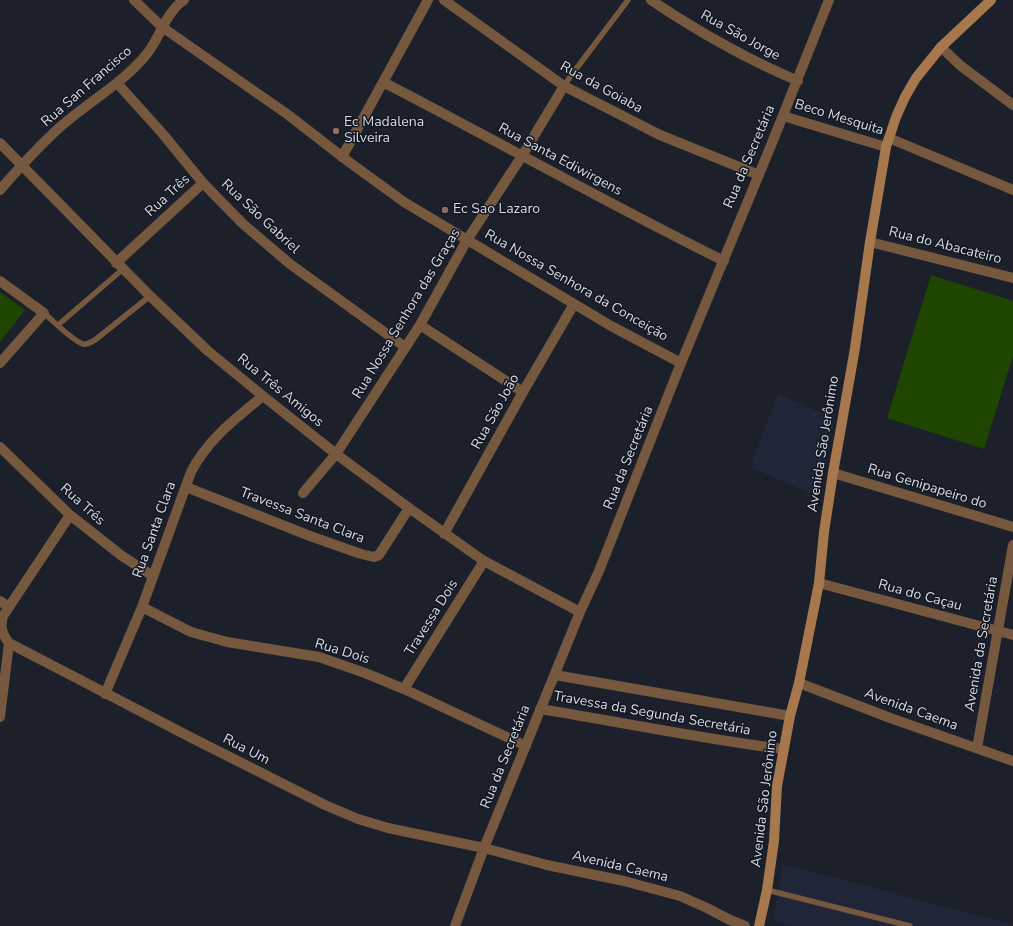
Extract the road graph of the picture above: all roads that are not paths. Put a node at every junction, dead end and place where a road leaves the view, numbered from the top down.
1 (134, 0) edge
2 (184, 0) edge
3 (428, 0) edge
4 (444, 0) edge
5 (628, 0) edge
6 (651, 0) edge
7 (829, 0) edge
8 (991, 0) edge
9 (162, 27) junction
10 (941, 48) junction
11 (798, 81) junction
12 (383, 82) junction
13 (117, 83) junction
14 (564, 86) junction
15 (1013, 105) edge
16 (783, 116) junction
17 (888, 143) junction
18 (0, 144) edge
19 (522, 156) junction
20 (342, 157) junction
21 (22, 165) junction
22 (759, 175) junction
23 (203, 183) junction
24 (0, 190) edge
25 (1013, 190) edge
26 (467, 240) junction
27 (870, 242) junction
28 (724, 261) junction
29 (119, 266) junction
30 (1013, 278) edge
31 (0, 281) edge
32 (150, 296) junction
33 (574, 304) junction
34 (44, 313) junction
35 (420, 324) junction
36 (58, 325) junction
37 (405, 347) junction
38 (0, 363) edge
39 (681, 363) junction
40 (523, 392) junction
41 (262, 396) junction
42 (0, 447) edge
43 (336, 454) junction
44 (833, 473) junction
45 (186, 487) junction
46 (303, 493) dead end
47 (409, 508) junction
48 (70, 515) junction
49 (1013, 527) edge
50 (444, 534) junction
51 (1013, 545) edge
52 (484, 561) junction
53 (153, 576) junction
54 (819, 582) junction
55 (0, 601) edge
56 (9, 607) junction
57 (142, 607) junction
58 (580, 612) junction
59 (997, 632) junction
60 (1013, 635) edge
61 (9, 643) junction
62 (555, 675) junction
63 (799, 683) junction
64 (404, 689) junction
65 (105, 694) junction
66 (540, 709) junction
67 (790, 716) junction
68 (0, 717) edge
69 (526, 746) junction
70 (977, 748) junction
71 (783, 749) junction
72 (1013, 762) edge
73 (484, 848) junction
74 (767, 890) junction
75 (455, 926) edge
76 (745, 926) edge
77 (759, 926) edge
78 (910, 926) edge

1 - 9 street, Rua Nossa Senhora da Conceição
2 - 9 street, Rua San Francisco
3 - 12 street
4 - 14 street, Rua da Goiaba
5 - 14 lane
6 - 11 street, Rua São Jorge
7 - 11 street, Rua da Secretária
8 - 10 main road, Avenida São Jerônimo
9 - 13 street, Rua San Francisco
9 - 20 street, Rua Nossa Senhora da Conceição
10 - 15 street
10 - 17 main road, Avenida São Jerônimo
11 - 16 street, Rua da Secretária
12 - 19 street, Rua Santa Ediwirgens
12 - 20 street
13 - 21 street, Rua San Francisco
13 - 23 street, Rua São Gabriel
14 - 19 street, Rua Nossa Senhora das Graças
14 - 22 street, Rua da Goiaba
16 - 17 street, Beco Mesquita
16 - 22 street, Rua da Secretária
17 - 25 street
17 - 27 main road, Avenida São Jerônimo
18 - 21 street, Rua Três Amigos
19 - 26 street, Rua Nossa Senhora das Graças
19 - 28 street, Rua Santa Ediwirgens
20 - 26 street, Rua Nossa Senhora da Conceição
21 - 24 street, Rua San Francisco
21 - 29 street, Rua Três Amigos
22 - 28 street, Rua da Secretária
23 - 29 street, Rua Três
23 - 37 street, Rua São Gabriel
26 - 33 street, Rua Nossa Senhora da Conceição
26 - 35 street, Rua Nossa Senhora das Graças
27 - 30 street, Rua do Abacateiro
27 - 44 main road, Avenida São Jerônimo
28 - 39 street, Rua da Secretária
29 - 32 street, Rua Três Amigos
29 - 36 lane
31 - 34 street
32 - 36 lane
32 - 41 street, Rua Três Amigos
33 - 39 street, Rua Nossa Senhora da Conceição
33 - 40 street, Rua São João
34 - 36 lane
34 - 38 street
35 - 37 street, Rua Nossa Senhora das Graças
35 - 40 street
37 - 43 street, Rua Nossa Senhora das Graças
39 - 58 street, Rua da Secretária
40 - 50 street, Rua São João
41 - 43 street, Rua Três Amigos
41 - 45 street, Rua Santa Clara
42 - 48 street, Rua Três
43 - 46 street, Rua Nossa Senhora das Graças
43 - 47 street, Rua Três Amigos
44 - 49 street, Rua Genipapeiro do
44 - 54 main road, Avenida São Jerônimo
45 - 47 street, Travessa Santa Clara
45 - 53 street, Rua Santa Clara
47 - 50 street, Rua Três Amigos
48 - 53 street, Rua Três
48 - 56 street
50 - 52 street, Rua Três Amigos
51 - 59 street, Avenida da Secretária
52 - 58 street, Rua Três Amigos
52 - 64 street, Travessa Dois
53 - 57 street, Rua Santa Clara
54 - 59 street, Rua do Caçau
54 - 63 main road, Avenida São Jerônimo
55 - 56 street
56 - 61 street
57 - 64 street, Rua Dois
57 - 65 street, Rua Santa Clara
58 - 62 street, Rua da Secretária
59 - 60 street, Rua do Caçau
59 - 70 street, Avenida da Secretária
61 - 65 street, Rua Um
61 - 68 street
62 - 66 street, Rua da Secretária
62 - 67 street, Travessa da Segunda Secretária
63 - 67 main road, Avenida São Jerônimo
63 - 70 street, Avenida Caema
64 - 69 street, Rua Dois
65 - 73 street, Rua Um
66 - 69 street, Rua da Secretária
66 - 71 street, Travessa da Segunda Secretária
67 - 71 main road, Avenida São Jerônimo
69 - 73 street, Rua da Secretária
70 - 72 street, Avenida Caema
71 - 74 main road, Avenida São Jerônimo
73 - 75 street, Rua da Secretária
73 - 76 street, Avenida Caema
74 - 77 main road, Avenida São Jerônimo
74 - 78 lane

